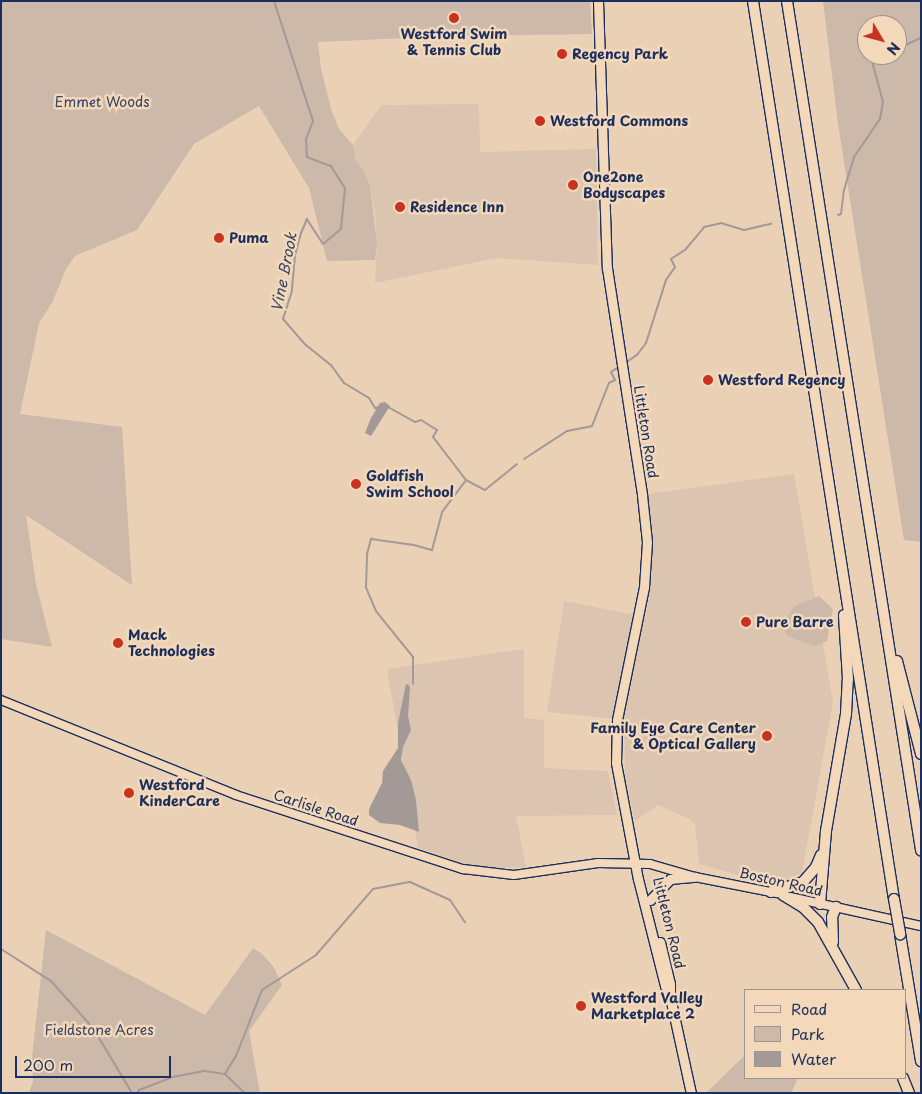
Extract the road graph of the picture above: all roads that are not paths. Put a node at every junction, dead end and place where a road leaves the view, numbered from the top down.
1 (598, 1) edge
2 (753, 1) edge
3 (787, 1) edge
4 (843, 574) junction
5 (882, 608) junction
6 (1, 700) edge
7 (921, 754) edge
8 (825, 840) junction
9 (921, 850) edge
10 (637, 863) junction
11 (695, 877) junction
12 (771, 892) junction
13 (784, 895) junction
14 (650, 900) junction
15 (820, 904) junction
16 (836, 907) junction
17 (921, 926) edge
18 (833, 948) junction
19 (855, 989) edge
20 (669, 991) junction
21 (921, 1061) edge
22 (903, 1079) edge
23 (691, 1093) edge
24 (909, 1093) edge

1 - 10 main road, Littleton Road
2 - 4 highway
3 - 5 highway
4 - 8 highway
4 - 21 highway, bridge
5 - 7 highway
5 - 9 highway
6 - 10 main road, Carlisle Road
8 - 12 highway
8 - 15 highway
10 - 11 main road, Boston Road
10 - 14 main road, Littleton Road
10 - 20 main road, Littleton Road
11 - 12 main road, Boston Road
11 - 14 main road
12 - 13 main road, Boston Road
13 - 15 main road, Boston Road
13 - 18 highway
14 - 20 main road, Littleton Road
15 - 16 main road, Boston Road
16 - 17 main road, Boston Road
16 - 18 highway
18 - 19 highway
20 - 23 main road, Littleton Road
22 - 24 highway

